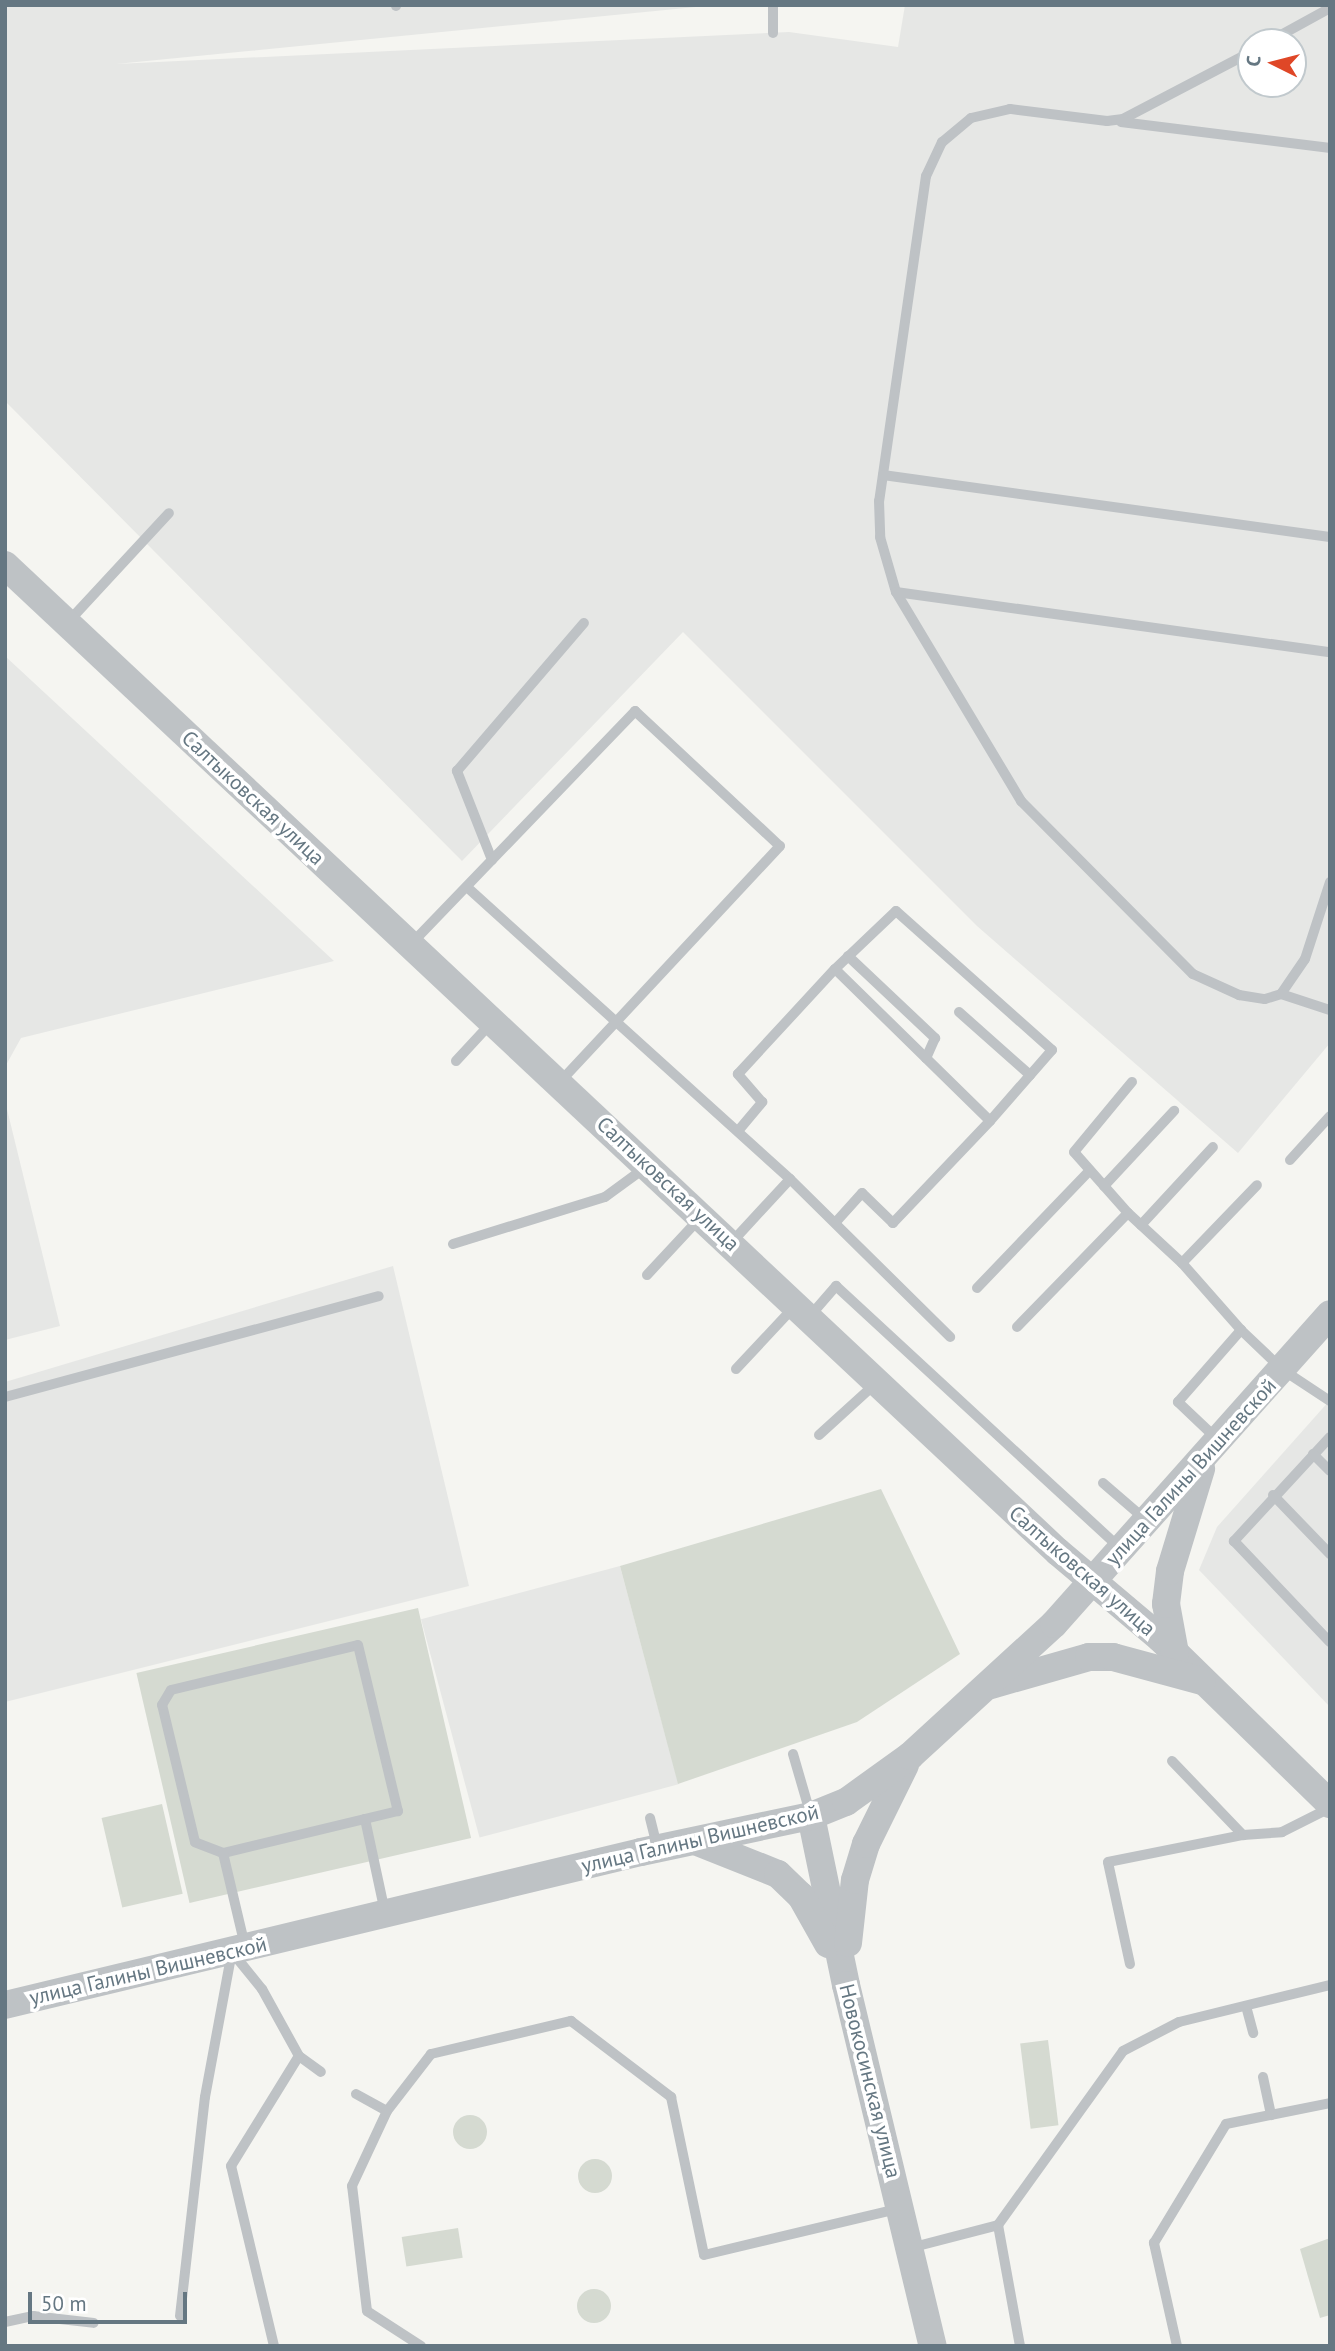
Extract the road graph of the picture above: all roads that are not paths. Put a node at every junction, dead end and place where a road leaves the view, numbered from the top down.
1 (773, 5) edge
2 (1330, 8) edge
3 (1294, 28) edge
4 (773, 33) dead end
5 (1237, 60) edge
6 (1107, 121) junction
7 (1330, 148) edge
8 (883, 475) junction
9 (169, 513) dead end
10 (1330, 537) edge
11 (5, 565) edge
12 (897, 592) junction
13 (67, 623) junction
14 (584, 623) dead end
15 (1330, 652) edge
16 (492, 860) junction
17 (1330, 882) edge
18 (468, 888) junction
19 (410, 945) junction
20 (848, 956) junction
21 (835, 969) junction
22 (1280, 994) junction
23 (1330, 1010) edge
24 (958, 1012) dead end
25 (492, 1022) junction
26 (619, 1024) junction
27 (926, 1058) junction
28 (456, 1061) dead end
29 (1030, 1075) junction
30 (1132, 1082) dead end
31 (558, 1084) junction
32 (1174, 1111) dead end
33 (1330, 1116) edge
34 (990, 1121) junction
35 (738, 1131) junction
36 (1213, 1147) dead end
37 (1290, 1160) dead end
38 (647, 1166) junction
39 (1090, 1170) junction
40 (790, 1179) junction
41 (1257, 1185) dead end
42 (1104, 1186) junction
43 (1128, 1213) junction
44 (702, 1216) junction
45 (836, 1222) junction
46 (1141, 1225) junction
47 (731, 1243) junction
48 (453, 1244) dead end
49 (1182, 1263) junction
50 (646, 1275) dead end
51 (977, 1288) dead end
52 (379, 1296) dead end
53 (803, 1310) junction
54 (1330, 1314) edge
55 (1017, 1327) dead end
56 (1241, 1330) junction
57 (950, 1337) dead end
58 (736, 1369) dead end
59 (1283, 1370) junction
60 (877, 1382) junction
61 (5, 1397) edge
62 (1330, 1401) edge
63 (819, 1435) dead end
64 (1330, 1437) edge
65 (1212, 1451) junction
66 (1313, 1454) junction
67 (1330, 1471) edge
68 (1103, 1483) dead end
69 (1273, 1495) junction
70 (1147, 1521) junction
71 (1121, 1549) junction
72 (1330, 1553) edge
73 (1092, 1582) junction
74 (1330, 1642) edge
75 (1175, 1653) junction
76 (1206, 1682) junction
77 (985, 1687) junction
78 (793, 1754) dead end
79 (910, 1756) junction
80 (1172, 1762) dead end
81 (1330, 1806) edge
82 (811, 1816) junction
83 (650, 1818) dead end
84 (365, 1819) junction
85 (1243, 1835) junction
86 (692, 1841) junction
87 (658, 1848) junction
88 (223, 1853) junction
89 (386, 1914) junction
90 (239, 1950) junction
91 (1130, 1964) dead end
92 (846, 1985) junction
93 (1330, 1985) edge
94 (5, 2005) edge
95 (1246, 2006) junction
96 (1253, 2034) dead end
97 (299, 2056) junction
98 (321, 2071) dead end
99 (1263, 2077) dead end
100 (356, 2094) dead end
101 (1330, 2103) edge
102 (387, 2111) junction
103 (1271, 2115) junction
104 (900, 2209) junction
105 (998, 2225) junction
106 (909, 2248) junction
107 (180, 2316) dead end
108 (5, 2322) edge
109 (94, 2323) dead end
110 (274, 2346) edge
111 (421, 2346) edge
112 (933, 2346) edge
113 (1020, 2346) edge
114 (1177, 2346) edge

1 - 4 lane
2 - 3 lane
5 - 6 lane
6 - 7 lane
6 - 8 lane
8 - 10 lane
8 - 12 lane
9 - 13 lane
11 - 13 street, Салтыковская улица
12 - 15 lane
12 - 22 lane
13 - 19 street, Салтыковская улица
14 - 16 lane
16 - 18 lane
16 - 26 lane
17 - 22 lane
18 - 19 lane
18 - 26 lane
19 - 25 street, Салтыковская улица
20 - 21 lane
20 - 27 lane
20 - 29 lane
21 - 27 lane
21 - 35 lane
22 - 23 lane
24 - 29 lane
25 - 28 lane
25 - 31 street, Салтыковская улица
26 - 31 lane
26 - 35 lane
27 - 34 lane
29 - 34 lane
30 - 39 lane
31 - 38 street, Салтыковская улица
32 - 42 lane
33 - 37 lane
34 - 45 lane
35 - 40 lane
36 - 46 lane
38 - 44 street, Салтыковская улица
38 - 48 lane
39 - 42 lane
39 - 51 lane
40 - 45 lane
40 - 47 lane
41 - 49 lane
42 - 43 lane
43 - 46 lane
43 - 55 lane
44 - 47 street, Салтыковская улица
44 - 50 lane
45 - 57 lane
46 - 49 lane
47 - 53 street, Салтыковская улица
49 - 56 lane
52 - 61 lane
53 - 58 lane
53 - 60 street, Салтыковская улица
53 - 71 lane
54 - 59 street, улица Галины Вишневской
56 - 59 lane
56 - 65 lane
59 - 62 lane
59 - 65 street, улица Галины Вишневской
60 - 63 lane
60 - 73 street, Салтыковская улица
64 - 66 lane
65 - 70 street, улица Галины Вишневской
65 - 75 street
66 - 67 lane
66 - 69 lane
68 - 70 lane
69 - 72 lane
69 - 74 lane
70 - 71 street, улица Галины Вишневской
71 - 73 street, улица Галины Вишневской
73 - 75 street, Салтыковская улица
73 - 77 street, улица Галины Вишневской
75 - 76 street, Салтыковская улица
76 - 77 street
76 - 81 street, Салтыковская улица
77 - 79 street, улица Галины Вишневской
78 - 82 lane
79 - 82 street, улица Галины Вишневской
79 - 92 street
80 - 85 lane
81 - 85 lane
82 - 86 street, улица Галины Вишневской
82 - 92 street, Новокосинская улица
83 - 87 lane
84 - 88 lane
84 - 88 lane
84 - 89 lane
85 - 91 lane
86 - 87 street, улица Галины Вишневской
86 - 92 street
87 - 89 street, улица Галины Вишневской
88 - 90 lane
89 - 90 street, улица Галины Вишневской
90 - 94 street, улица Галины Вишневской
90 - 97 lane
90 - 107 lane
92 - 104 street, Новокосинская улица
93 - 95 lane
95 - 96 lane
95 - 105 lane
97 - 98 lane
97 - 110 lane
99 - 103 lane
100 - 102 lane
101 - 103 lane
102 - 104 lane
102 - 111 lane
103 - 114 lane
104 - 106 street, Новокосинская улица
105 - 106 lane
105 - 113 lane
106 - 112 street, Новокосинская улица
108 - 109 lane

